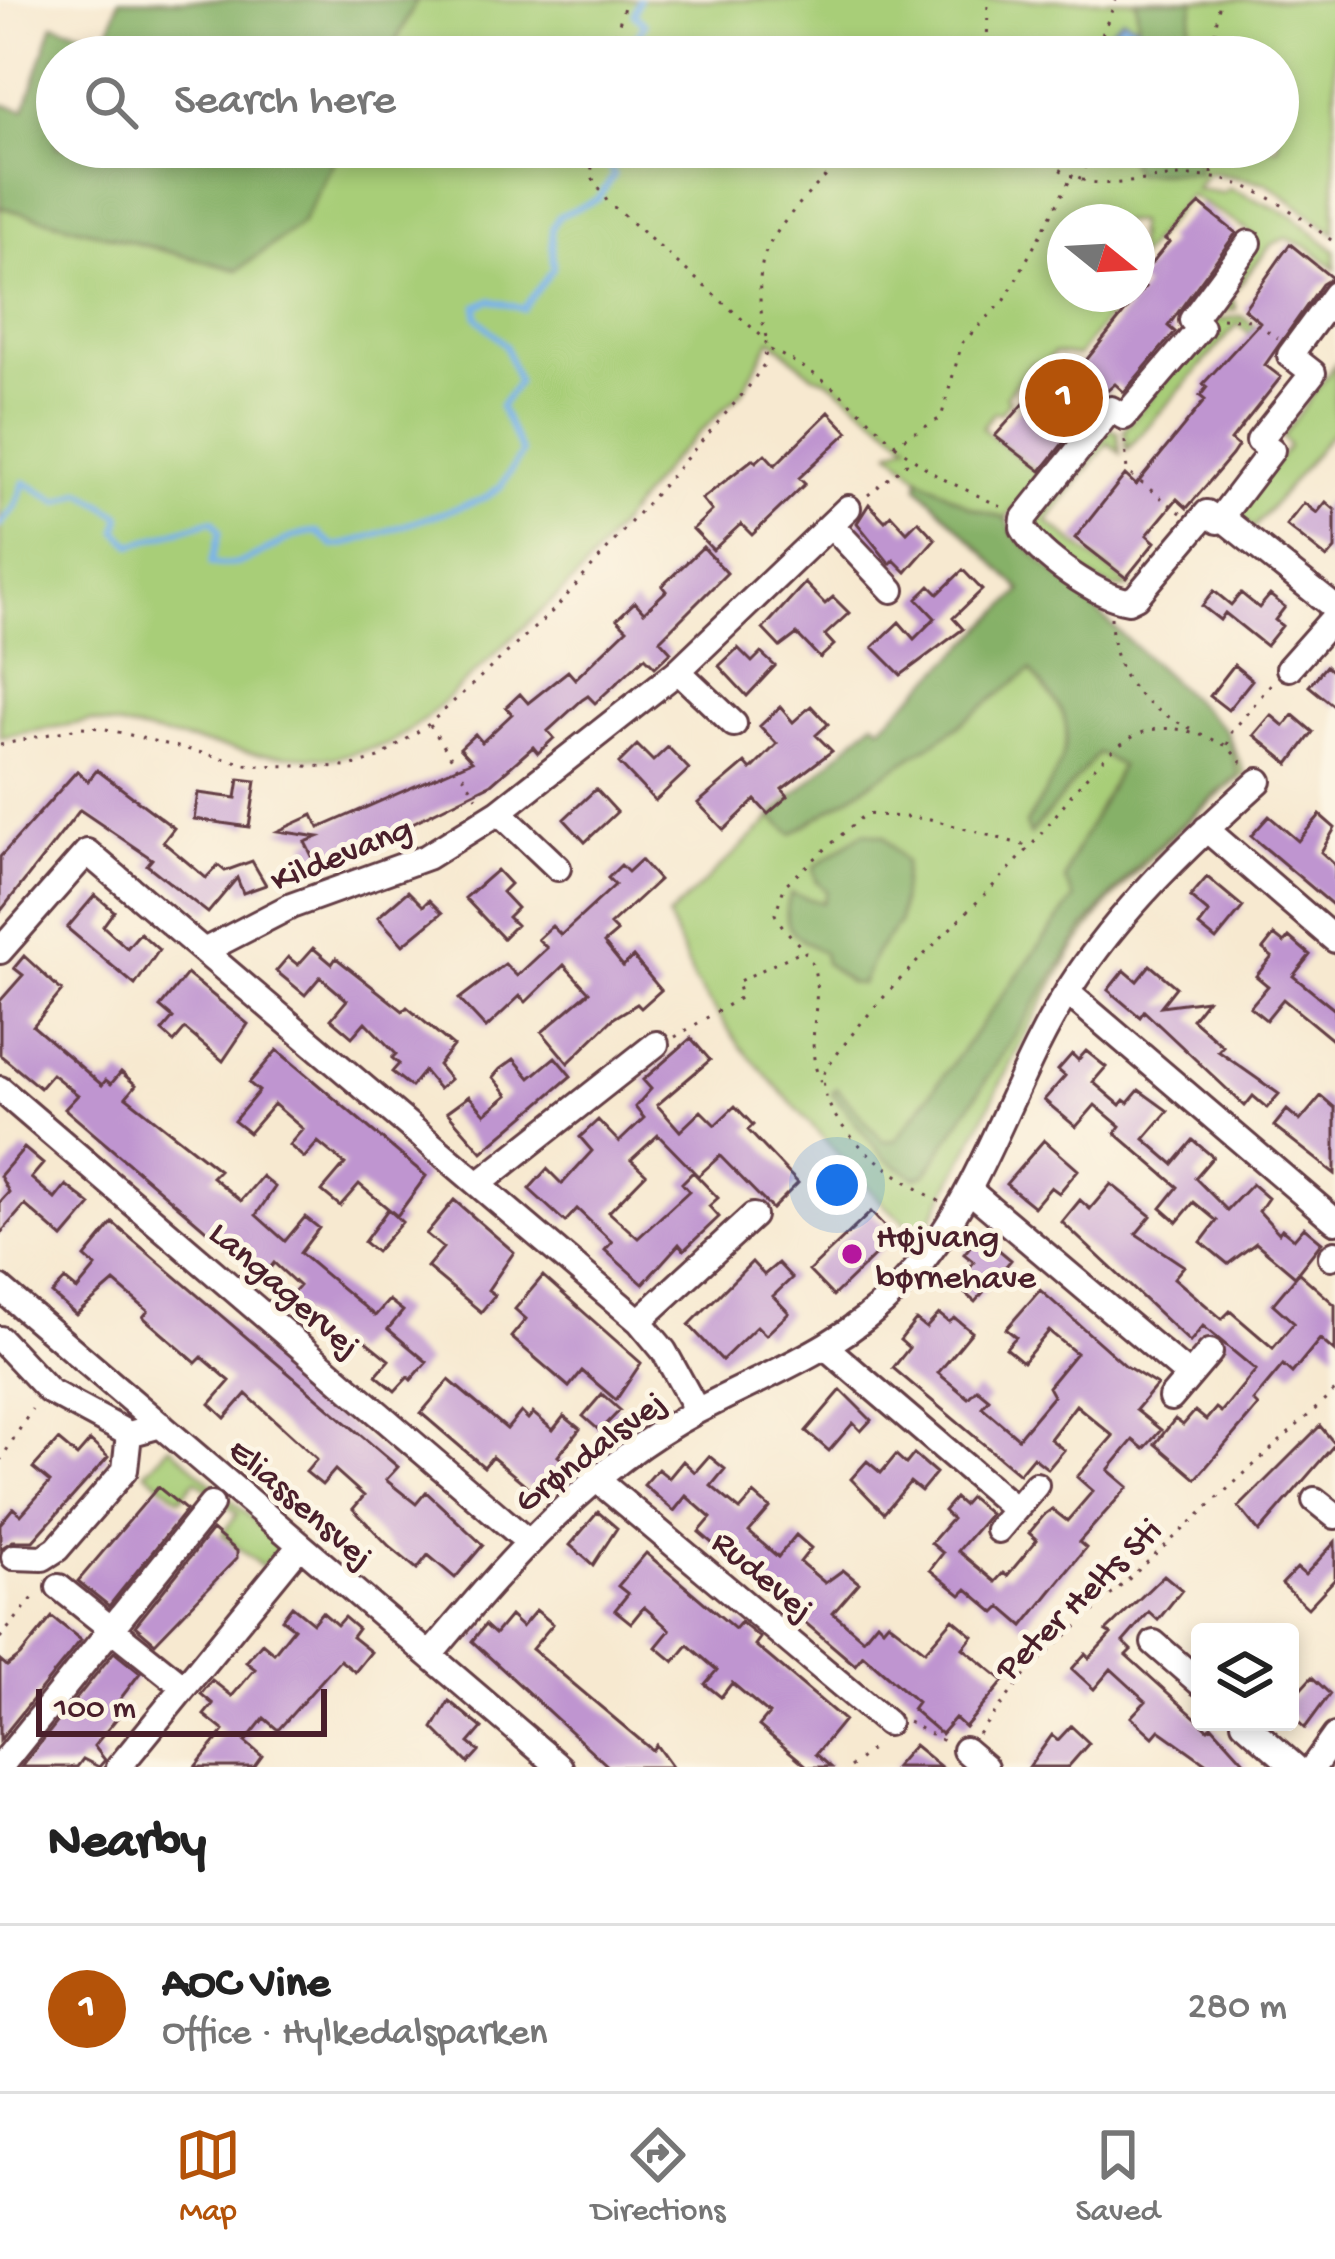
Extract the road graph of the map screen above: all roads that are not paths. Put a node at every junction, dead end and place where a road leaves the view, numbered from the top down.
1 (1249, 243) dead end
2 (1335, 294) edge
3 (1221, 517) junction
4 (892, 590) dead end
5 (1334, 606) edge
6 (1289, 668) road end
7 (678, 671) junction
8 (734, 724) dead end
9 (1259, 781) road end
10 (500, 812) junction
11 (1206, 829) junction
12 (558, 868) dead end
13 (1335, 940) edge
14 (0, 951) edge
15 (204, 951) junction
16 (1067, 992) junction
17 (656, 1044) road end
18 (0, 1089) edge
19 (480, 1183) junction
20 (963, 1200) junction
21 (753, 1216) dead end
22 (1335, 1221) edge
23 (0, 1288) edge
24 (639, 1322) junction
25 (0, 1339) edge
26 (828, 1349) junction
27 (1210, 1352) dead end
28 (1189, 1376) junction
29 (1171, 1398) dead end
30 (697, 1412) junction
31 (161, 1425) junction
32 (129, 1434) junction
33 (596, 1479) junction
34 (1036, 1485) dead end
35 (212, 1505) dead end
36 (1016, 1510) junction
37 (998, 1530) dead end
38 (526, 1540) junction
39 (298, 1548) junction
40 (14, 1557) dead end
41 (59, 1588) dead end
42 (111, 1629) junction
43 (1154, 1643) dead end
44 (430, 1655) junction
45 (1191, 1675) edge
46 (184, 1687) junction
47 (886, 1723) road end
48 (1254, 1731) edge
49 (1335, 1736) edge
50 (965, 1750) road end
51 (0, 1767) edge
52 (119, 1767) edge
53 (560, 1767) edge
54 (985, 1767) edge
55 (1295, 1767) edge
56 (1313, 1767) edge

1 - 3 street
2 - 3 street
3 - 5 street
4 - 7 street, Kildevang
5 - 6 street
7 - 8 street
7 - 10 street, Kildevang
9 - 11 street, Grøndalsvej
10 - 12 street
10 - 15 street, Kildevang
11 - 13 street
11 - 16 street, Grøndalsvej
14 - 15 street
15 - 19 street
16 - 20 street, Grøndalsvej
16 - 22 street
17 - 19 street
18 - 38 street, Langagervej
19 - 24 street
20 - 26 street, Grøndalsvej
20 - 28 street
21 - 24 street
23 - 31 street, Eliassensvej
24 - 30 street
25 - 32 street
26 - 30 street, Grøndalsvej
26 - 36 street
27 - 28 street
28 - 29 street
30 - 33 street, Grøndalsvej
31 - 32 street
31 - 39 street, Eliassensvej
32 - 40 street
33 - 38 street, Grøndalsvej
33 - 47 street, Rudevej
34 - 36 street
35 - 42 street
36 - 37 street
38 - 44 street, Grøndalsvej
39 - 44 street, Eliassensvej
39 - 46 street
41 - 42 street
42 - 46 street
42 - 51 street
43 - 45 street
44 - 53 street, Eliassensvej
46 - 52 street
48 - 55 street
49 - 56 street
50 - 54 street

